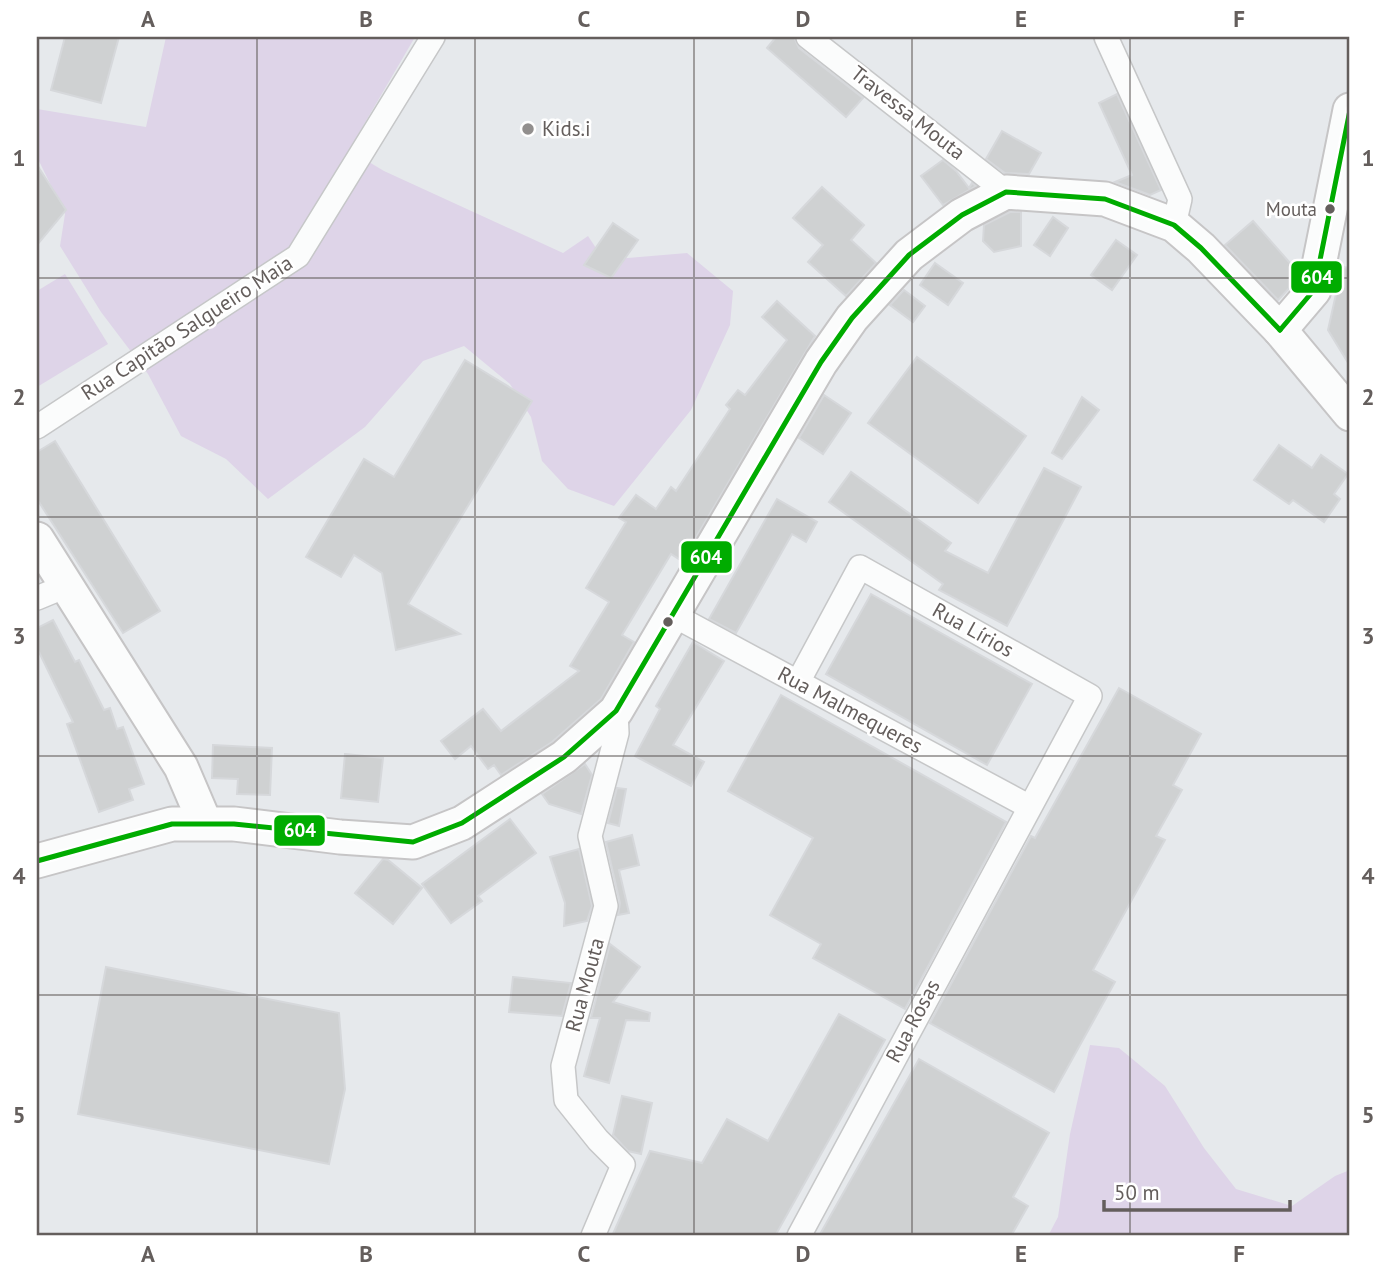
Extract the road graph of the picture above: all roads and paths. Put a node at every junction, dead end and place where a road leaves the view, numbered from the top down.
1 (433, 37) edge
2 (808, 37) edge
3 (1106, 37) edge
4 (1350, 110) edge
5 (1006, 192) junction
6 (1174, 225) junction
7 (1280, 330) junction
8 (1350, 414) edge
9 (37, 427) edge
10 (37, 539) edge
11 (51, 592) edge
12 (673, 615) junction
13 (798, 682) junction
14 (616, 711) junction
15 (1028, 806) junction
16 (205, 823) junction
17 (37, 861) edge
18 (593, 1236) edge
19 (799, 1236) edge

1 - 9 street, Rua Capitão Salgueiro Maia
2 - 5 street, Travessa Mouta
3 - 6 street
4 - 7 street
5 - 6 street
5 - 12 street
6 - 7 street
7 - 8 street
10 - 11 street
11 - 16 street
12 - 13 street, Rua Malmequeres
12 - 14 street
13 - 15 street, Rua Malmequeres
13 - 15 street, Rua Lírios
14 - 16 street
14 - 18 street, Rua Mouta
15 - 19 street, Rua Rosas
16 - 17 street

